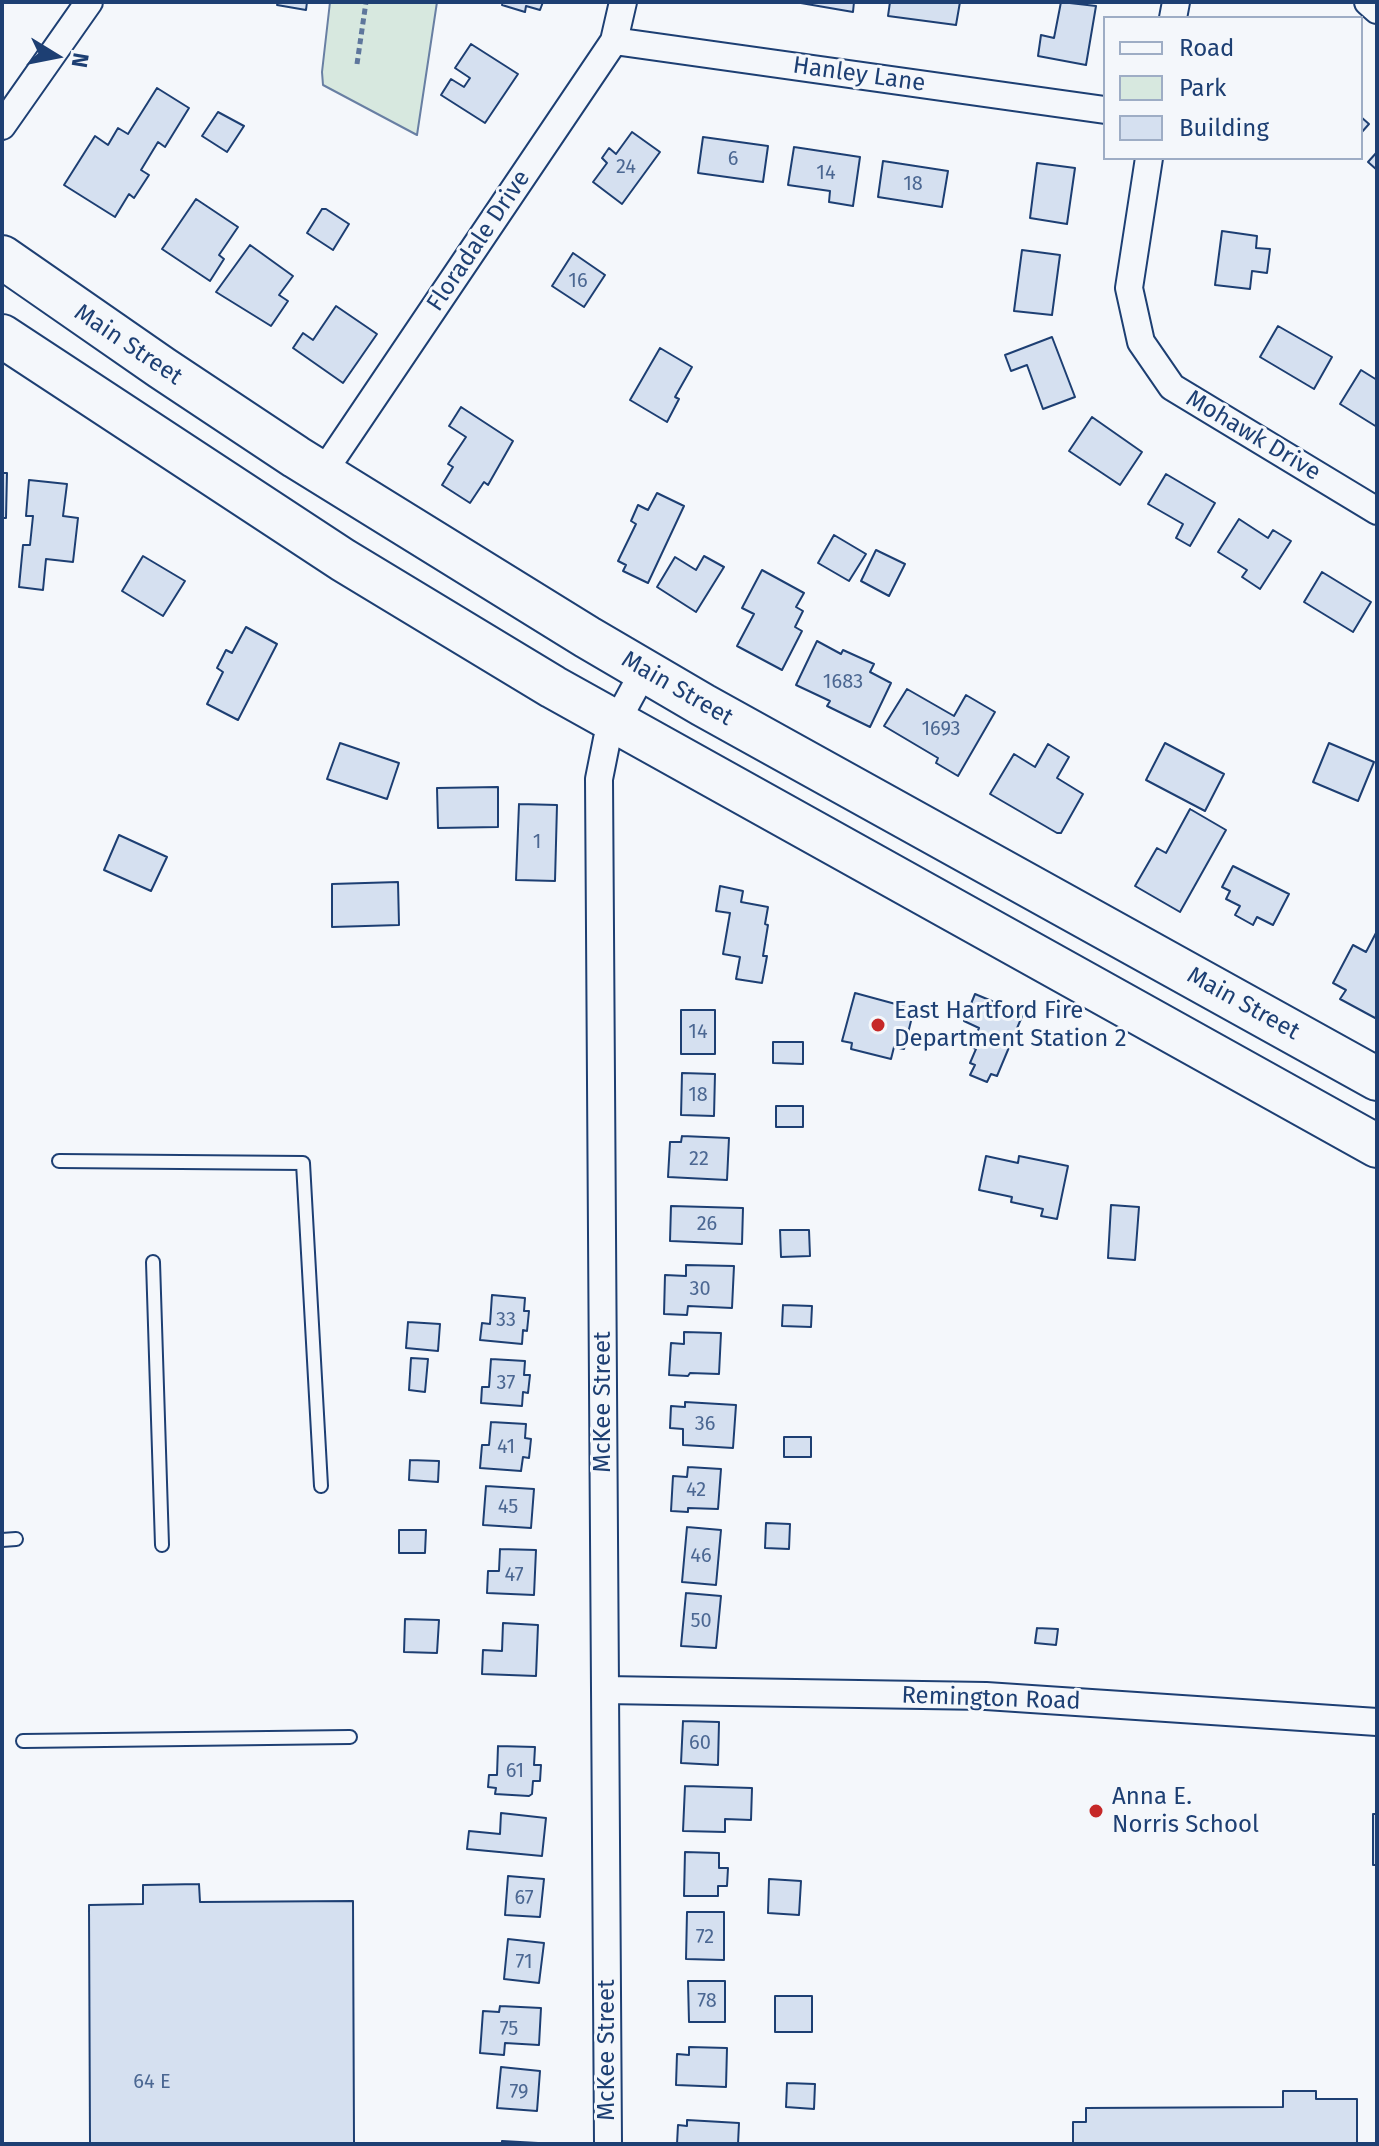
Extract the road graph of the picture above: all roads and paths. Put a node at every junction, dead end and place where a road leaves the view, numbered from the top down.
1 (89, 2) edge
2 (366, 2) edge
3 (623, 2) edge
4 (1368, 2) edge
5 (1377, 10) edge
6 (614, 41) junction
7 (357, 64) dead end
8 (1103, 110) edge
9 (2, 126) edge
10 (1149, 160) edge
11 (2, 257) edge
12 (2, 336) edge
13 (322, 474) junction
14 (1377, 511) edge
15 (644, 671) junction
16 (615, 723) junction
17 (939, 836) junction
18 (911, 888) junction
19 (1377, 1079) edge
20 (1377, 1146) edge
21 (59, 1161) dead end
22 (153, 1262) dead end
23 (321, 1486) dead end
24 (162, 1545) dead end
25 (605, 1690) junction
26 (1377, 1722) edge
27 (350, 1737) dead end
28 (23, 1741) dead end
29 (608, 2144) edge

1 - 9 street
2 - 7 path
3 - 6 street, Floradale Drive
4 - 5 street
6 - 8 street, Hanley Lane
6 - 13 street, Floradale Drive
10 - 14 street, Mohawk Drive
11 - 13 highway, Main Street
12 - 16 highway
13 - 15 highway, Main Street
15 - 16 street, McKee Street
15 - 17 highway, Main Street
16 - 18 highway
16 - 25 street, McKee Street
17 - 18 highway
17 - 19 highway, Main Street
18 - 20 highway
21 - 23 lane
22 - 24 lane
25 - 26 street, Remington Road
25 - 29 street, McKee Street
27 - 28 lane

